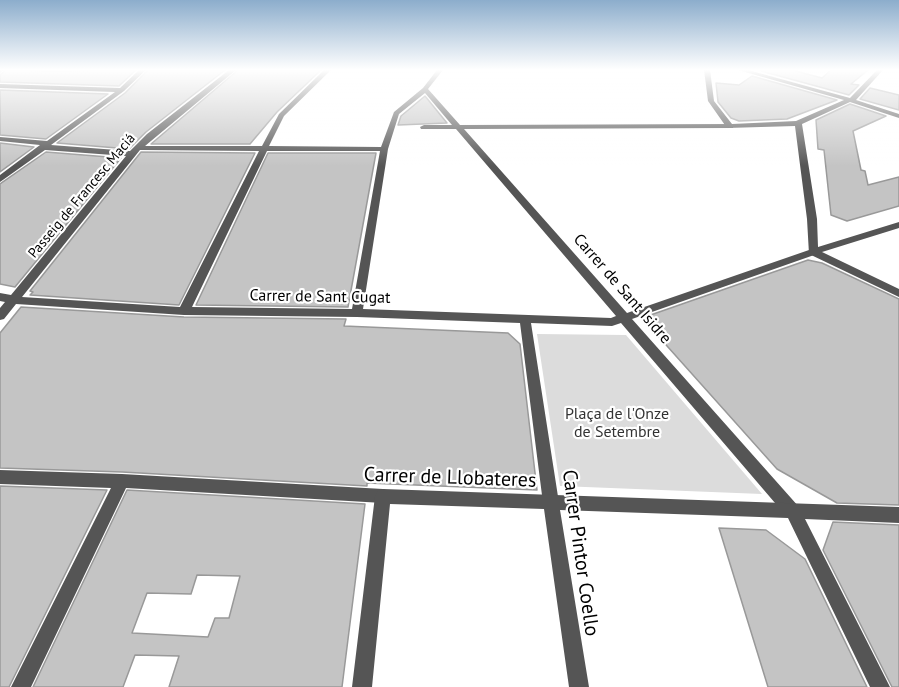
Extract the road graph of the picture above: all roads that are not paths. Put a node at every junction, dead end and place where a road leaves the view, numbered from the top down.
1 (105, 102) edge
2 (193, 102) edge
3 (295, 102) edge
4 (409, 102) edge
5 (436, 102) edge
6 (712, 102) edge
7 (846, 102) edge
8 (857, 102) edge
9 (899, 116) edge
10 (798, 123) junction
11 (730, 126) junction
12 (424, 127) dead end
13 (457, 128) junction
14 (0, 139) edge
15 (41, 147) junction
16 (264, 149) junction
17 (384, 149) junction
18 (136, 151) junction
19 (0, 179) edge
20 (899, 225) edge
21 (813, 252) junction
22 (899, 292) edge
23 (0, 297) edge
24 (14, 300) junction
25 (184, 311) junction
26 (357, 313) junction
27 (0, 316) edge
28 (625, 318) junction
29 (525, 319) junction
30 (0, 477) edge
31 (122, 481) junction
32 (383, 496) junction
33 (551, 503) junction
34 (793, 512) junction
35 (899, 515) edge
36 (21, 687) edge
37 (362, 687) edge
38 (579, 687) edge
39 (880, 687) edge

1 - 15 street
2 - 18 street, Passeig de Francesc Maciá
3 - 16 street
4 - 17 street
5 - 13 street, Carrer de Sant Isidre
6 - 11 street
7 - 10 street
8 - 9 street
10 - 11 street
10 - 21 street
11 - 13 street
12 - 13 street
13 - 28 street, Carrer de Sant Isidre
14 - 15 street
15 - 18 street
15 - 19 street
16 - 17 street
16 - 18 street
16 - 25 street
17 - 26 street
18 - 24 street, Passeig de Francesc Maciá
20 - 21 street, Carrer de Sant Cugat
21 - 22 street
21 - 28 street, Carrer de Sant Cugat
23 - 24 street, Carrer de Sant Cugat
24 - 25 street, Carrer de Sant Cugat
24 - 27 street, Passeig de Francesc Maciá
25 - 26 street, Carrer de Sant Cugat
26 - 29 street, Carrer de Sant Cugat
28 - 29 street, Carrer de Sant Cugat
28 - 34 street, Carrer de Sant Isidre
29 - 33 street, Carrer Pintor Coello
30 - 31 street, Carrer de Llobateres
31 - 32 street, Carrer de Llobateres
31 - 36 street
32 - 33 street, Carrer de Llobateres
32 - 37 street
33 - 34 street, Carrer de Llobateres
33 - 38 street, Carrer Pintor Coello
34 - 35 street, Carrer de Llobateres
34 - 39 street, Carrer de Sant Isidre

